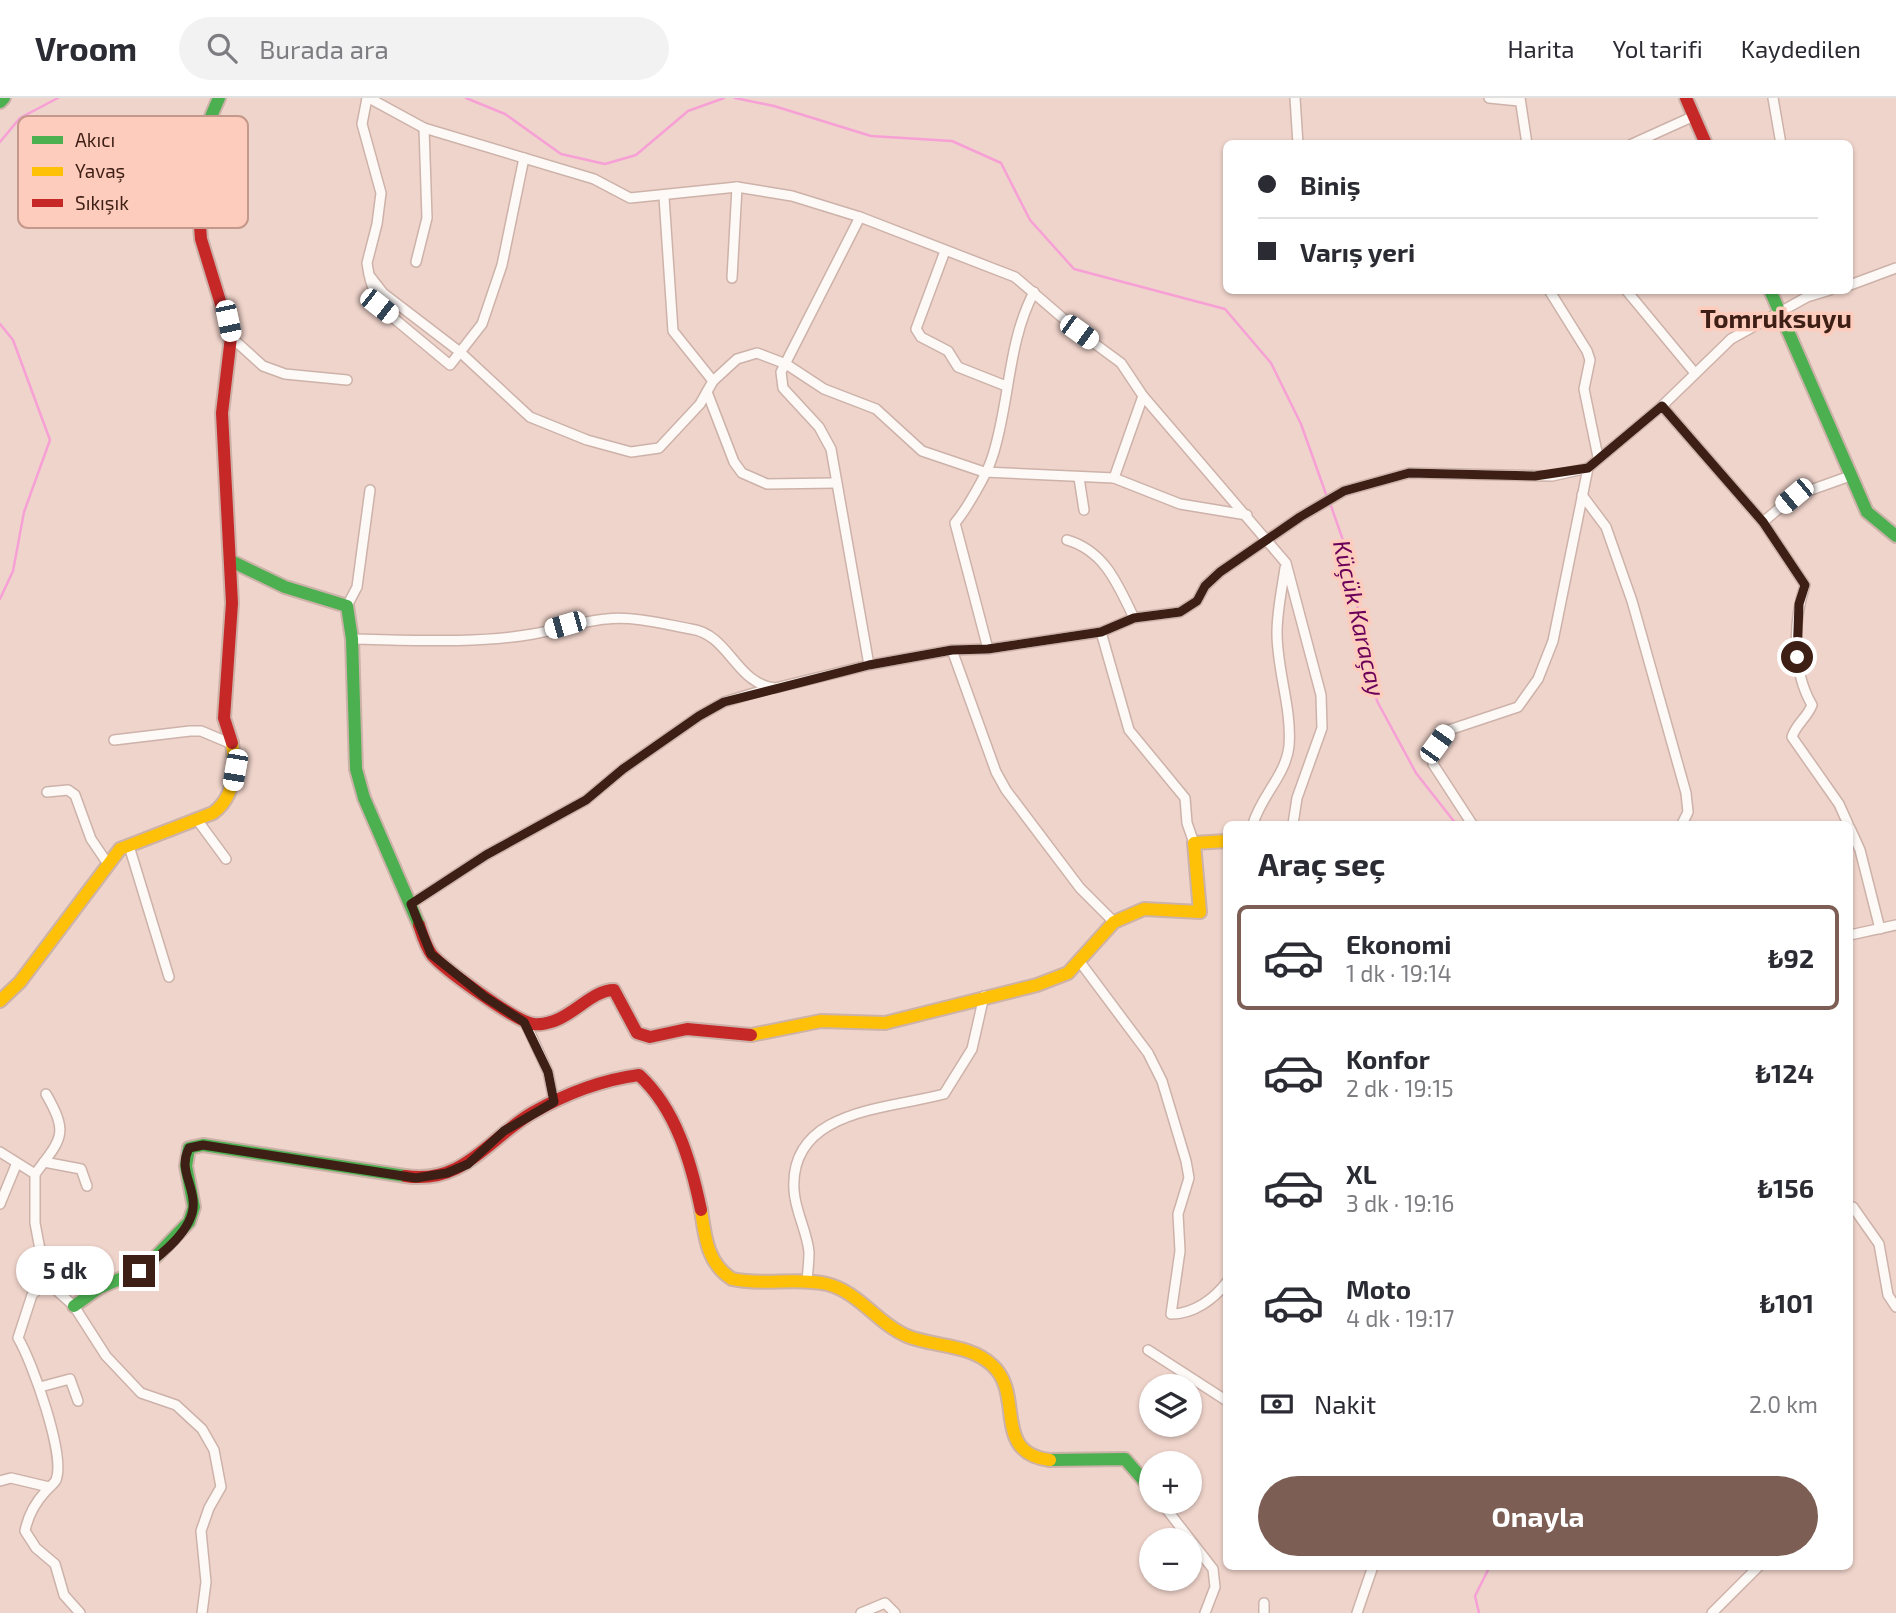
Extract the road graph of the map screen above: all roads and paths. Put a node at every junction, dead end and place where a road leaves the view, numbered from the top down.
1 (4, 98) edge
2 (219, 98) edge
3 (368, 98) edge
4 (1295, 98) edge
5 (1489, 98) edge
6 (1686, 98) edge
7 (1773, 98) edge
8 (1520, 100) edge
9 (0, 102) edge
10 (211, 116) edge
11 (1694, 117) junction
12 (424, 128) junction
13 (1298, 140) edge
14 (1526, 140) edge
15 (1641, 140) edge
16 (1704, 140) edge
17 (1780, 140) edge
18 (524, 158) junction
19 (737, 187) junction
20 (664, 197) junction
21 (860, 217) junction
22 (200, 228) edge
23 (946, 251) junction
24 (416, 262) dead end
25 (1896, 268) edge
26 (369, 275) junction
27 (732, 278) dead end
28 (1853, 284) edge
29 (1034, 292) junction
30 (1551, 294) edge
31 (1629, 294) edge
32 (1772, 294) edge
33 (1806, 294) edge
34 (1780, 312) junction
35 (231, 337) junction
36 (460, 352) junction
37 (786, 364) junction
38 (1694, 372) junction
39 (347, 380) dead end
40 (713, 381) junction
41 (1006, 386) junction
42 (707, 392) junction
43 (1143, 396) junction
44 (1662, 406) junction
45 (1598, 457) junction
46 (1588, 468) junction
47 (984, 471) junction
48 (1850, 476) junction
49 (1079, 478) junction
50 (1114, 478) junction
51 (835, 483) junction
52 (370, 490) dead end
53 (1582, 495) junction
54 (1084, 510) dead end
55 (1247, 515) junction
56 (1763, 522) junction
57 (1896, 536) edge
58 (1067, 540) dead end
59 (1268, 541) junction
60 (231, 561) junction
61 (1286, 562) junction
62 (347, 606) junction
63 (1134, 618) junction
64 (1101, 632) junction
65 (352, 639) junction
66 (988, 649) junction
67 (952, 650) junction
68 (869, 665) junction
69 (771, 688) junction
70 (114, 740) dead end
71 (232, 744) junction
72 (47, 792) dead end
73 (198, 821) junction
74 (1254, 821) edge
75 (1293, 821) edge
76 (1470, 821) edge
77 (1684, 821) edge
78 (1847, 821) edge
79 (1853, 835) edge
80 (1223, 841) edge
81 (1194, 843) junction
82 (129, 846) junction
83 (226, 859) dead end
84 (108, 864) junction
85 (411, 904) junction
86 (1114, 922) junction
87 (1896, 925) edge
88 (1880, 929) junction
89 (1853, 934) edge
90 (1080, 962) junction
91 (169, 978) dead end
92 (984, 996) junction
93 (0, 1001) edge
94 (524, 1022) junction
95 (46, 1094) dead end
96 (554, 1102) junction
97 (0, 1152) edge
98 (44, 1162) junction
99 (16, 1165) junction
100 (35, 1174) junction
101 (87, 1186) dead end
102 (0, 1204) edge
103 (1853, 1208) edge
104 (807, 1279) junction
105 (46, 1281) junction
106 (1223, 1287) edge
107 (74, 1306) junction
108 (1896, 1307) edge
109 (1148, 1350) dead end
110 (40, 1387) junction
111 (1223, 1398) edge
112 (78, 1401) dead end
113 (1139, 1475) edge
114 (0, 1481) edge
115 (50, 1487) junction
116 (1170, 1514) edge
117 (1372, 1570) edge
118 (1755, 1570) edge
119 (80, 1613) edge
120 (202, 1613) edge
121 (861, 1613) edge
122 (895, 1613) edge
123 (1205, 1613) edge
124 (1357, 1613) edge
125 (1712, 1613) edge

1 - 9 street
2 - 10 street
3 - 12 street
3 - 26 street
4 - 13 street
5 - 8 street
6 - 11 street
7 - 17 street
8 - 14 street
11 - 15 street
11 - 16 street
12 - 18 street
12 - 24 street
18 - 20 street
18 - 36 street
19 - 20 street
19 - 21 street
19 - 27 street
20 - 40 street
21 - 23 street
21 - 37 street
22 - 35 street
23 - 29 street
23 - 41 street
25 - 28 street
26 - 36 street
26 - 36 street
29 - 41 street
29 - 43 street
30 - 45 street
31 - 38 street
32 - 34 street
33 - 34 street
34 - 38 street
34 - 48 street
35 - 39 street
35 - 60 street
36 - 42 street
37 - 40 street
37 - 47 street
37 - 51 street
38 - 44 street
40 - 42 street
41 - 47 street
42 - 51 street
43 - 50 street
43 - 55 street
44 - 45 street
44 - 56 street
45 - 46 street
46 - 53 street
46 - 59 street
47 - 49 street
47 - 66 street
48 - 56 street
48 - 57 street
49 - 50 street
49 - 54 street
50 - 55 street
51 - 68 street
52 - 62 street
53 - 76 street
53 - 77 street
55 - 59 street
56 - 78 street
58 - 63 street
59 - 61 street
59 - 63 street
60 - 62 street
60 - 71 street
61 - 74 street
61 - 75 street
62 - 65 street
63 - 64 street
64 - 66 street
64 - 81 street
65 - 69 street
65 - 85 street
66 - 67 street
67 - 68 street
67 - 86 street
68 - 69 street
69 - 85 street
70 - 71 street
71 - 73 street
72 - 84 street
73 - 82 street
73 - 83 street
79 - 88 street
80 - 81 street
81 - 86 street
82 - 84 street
82 - 91 street
84 - 93 street
85 - 94 street
86 - 90 street
87 - 88 street
88 - 89 street
90 - 92 street
90 - 106 street
92 - 94 street
92 - 104 street
94 - 96 street
95 - 98 street
96 - 104 street
96 - 107 street
97 - 99 street
98 - 100 street
98 - 101 street
99 - 100 street
99 - 102 street
100 - 105 street
103 - 108 street
104 - 113 street
105 - 107 street
105 - 110 street
107 - 120 street
109 - 111 street
110 - 112 street
110 - 115 street
114 - 115 street
115 - 119 street
116 - 123 street
117 - 124 street
118 - 125 street
121 - 122 street

